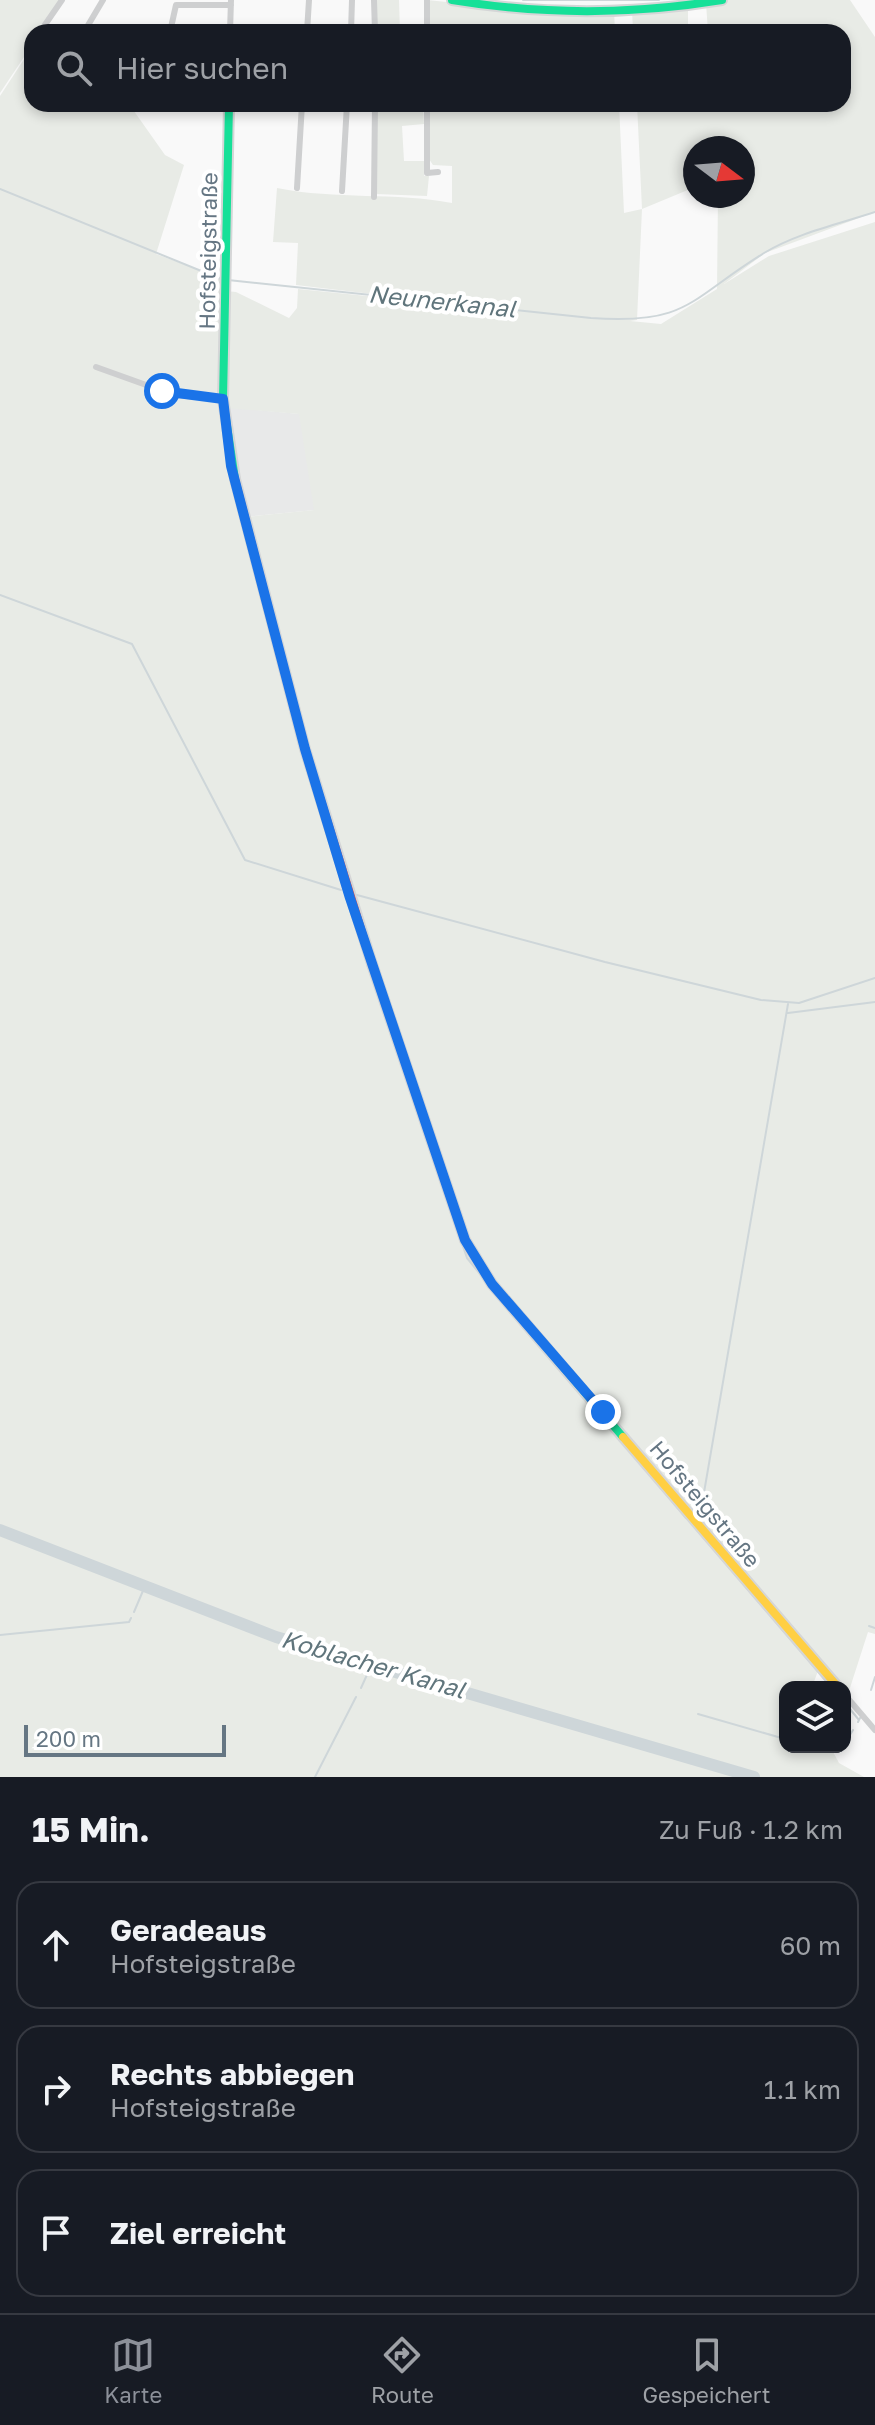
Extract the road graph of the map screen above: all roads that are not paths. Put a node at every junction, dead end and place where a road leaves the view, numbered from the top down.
1 (62, 0) edge
2 (103, 0) edge
3 (309, 0) edge
4 (352, 0) edge
5 (374, 0) edge
6 (427, 0) edge
7 (452, 0) edge
8 (722, 0) edge
9 (231, 2) edge
10 (46, 24) edge
11 (89, 24) edge
12 (172, 24) edge
13 (230, 24) edge
14 (308, 24) edge
15 (351, 24) edge
16 (375, 24) edge
17 (427, 24) edge
18 (229, 112) edge
19 (302, 112) edge
20 (347, 112) edge
21 (375, 112) edge
22 (427, 112) edge
23 (438, 172) dead end
24 (297, 188) dead end
25 (342, 191) dead end
26 (374, 197) dead end
27 (96, 367) dead end
28 (223, 399) junction
29 (833, 1681) edge
30 (851, 1702) edge
31 (875, 1730) edge

1 - 10 street
2 - 11 street
3 - 14 street
4 - 15 street
5 - 16 street
6 - 17 street
7 - 8 street
9 - 12 street
9 - 13 street
18 - 28 street, Hofsteigstraße
19 - 24 street
20 - 25 street
21 - 26 street
22 - 23 street
27 - 28 street
28 - 29 street, Hofsteigstraße
30 - 31 street

